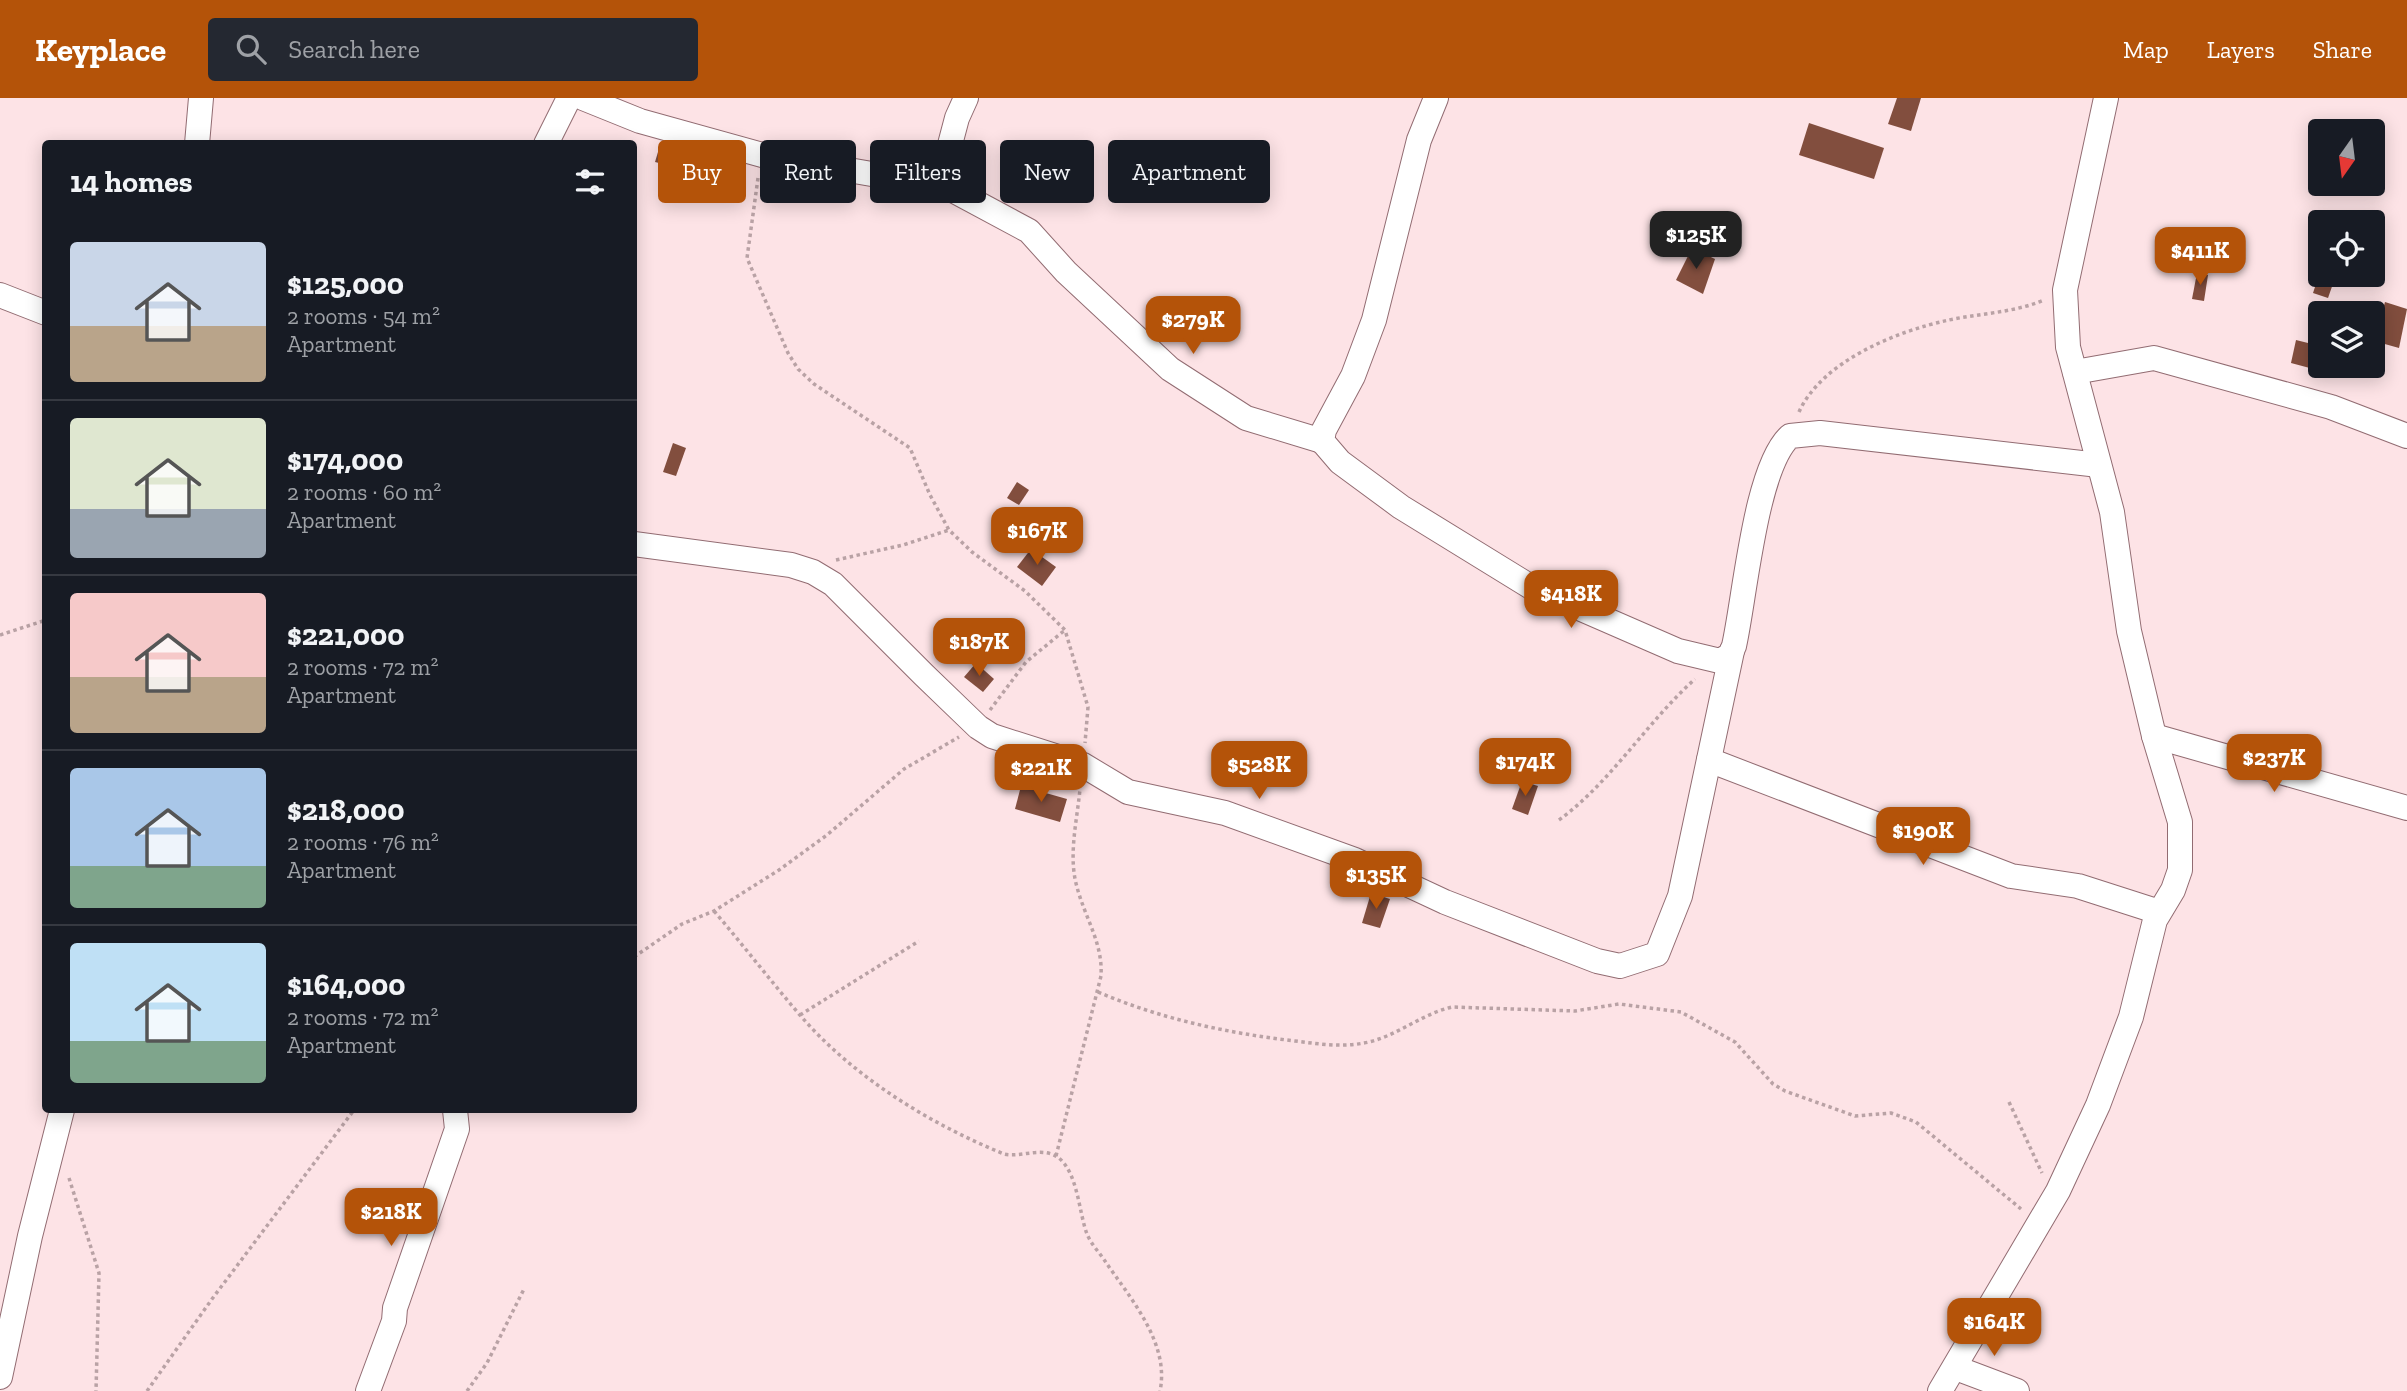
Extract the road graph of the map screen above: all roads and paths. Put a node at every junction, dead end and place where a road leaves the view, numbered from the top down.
1 (201, 98) edge
2 (569, 98) edge
3 (583, 98) edge
4 (966, 98) edge
5 (1436, 98) edge
6 (2106, 98) edge
7 (197, 140) edge
8 (548, 140) edge
9 (951, 140) edge
10 (760, 154) edge
11 (760, 169) edge
12 (977, 203) edge
13 (2065, 290) junction
14 (0, 295) edge
15 (42, 311) edge
16 (2075, 372) junction
17 (2407, 436) edge
18 (1787, 439) junction
19 (1322, 441) junction
20 (2099, 465) junction
21 (949, 530) junction
22 (637, 544) edge
23 (803, 568) junction
24 (42, 621) edge
25 (1065, 631) junction
26 (0, 635) edge
27 (1724, 656) junction
28 (978, 727) junction
29 (2154, 736) junction
30 (1709, 760) junction
31 (1083, 765) junction
32 (2407, 808) edge
33 (1559, 820) dead end
34 (715, 911) junction
35 (2159, 912) junction
36 (919, 941) dead end
37 (637, 955) edge
38 (1098, 992) junction
39 (800, 1015) junction
40 (2009, 1102) dead end
41 (61, 1113) edge
42 (352, 1113) edge
43 (454, 1113) edge
44 (54, 1142) junction
45 (1056, 1156) junction
46 (2058, 1191) junction
47 (2038, 1223) junction
48 (524, 1289) dead end
49 (1956, 1368) junction
50 (0, 1377) edge
51 (96, 1391) edge
52 (147, 1391) edge
53 (368, 1391) edge
54 (467, 1391) edge
55 (1160, 1391) edge
56 (1940, 1391) edge
57 (2017, 1391) edge

1 - 7 street
2 - 8 street
3 - 10 street
4 - 9 street
5 - 19 street
6 - 13 street
11 - 21 path
12 - 19 street
13 - 16 street
13 - 18 path
14 - 15 street
16 - 17 street
16 - 20 street
18 - 20 street
18 - 27 street
19 - 27 street
20 - 29 street
21 - 23 path
21 - 25 path
22 - 23 street
23 - 28 street
24 - 26 path
25 - 28 path
25 - 31 path
27 - 30 street
27 - 33 path
28 - 31 street
28 - 34 path
29 - 32 street
29 - 35 street
30 - 31 street
30 - 35 street
31 - 38 path
34 - 37 path
34 - 39 path
35 - 46 street
36 - 39 path
38 - 45 path
38 - 47 path
39 - 45 path
40 - 46 path
41 - 44 street
42 - 52 path
43 - 53 street
44 - 50 street
44 - 51 path
45 - 55 path
46 - 47 street
47 - 49 street
48 - 54 path
49 - 56 street
49 - 57 street

